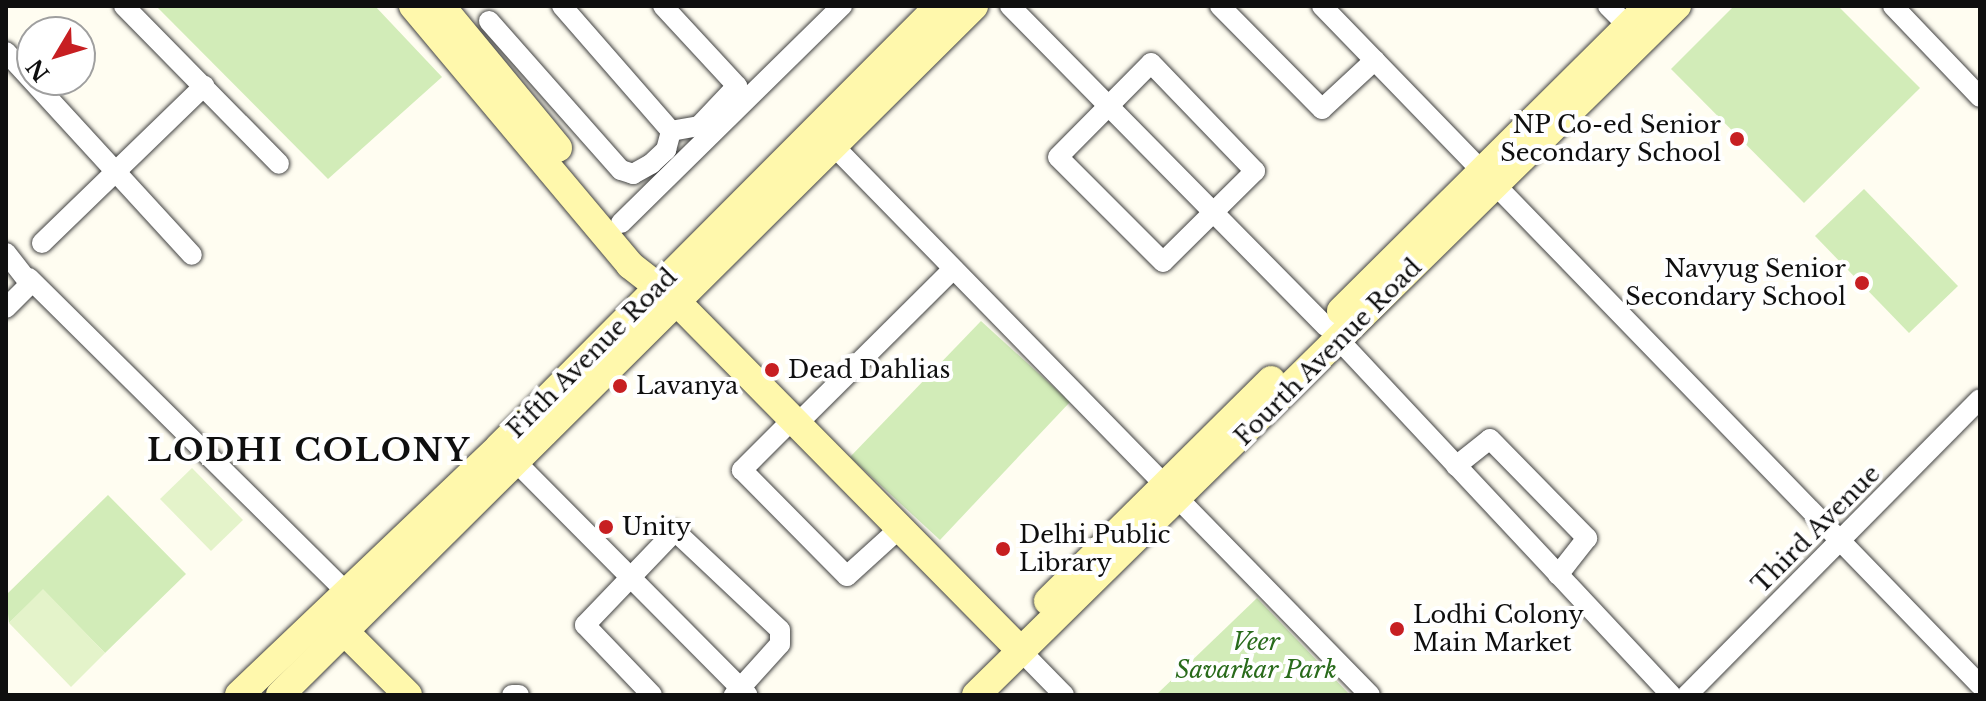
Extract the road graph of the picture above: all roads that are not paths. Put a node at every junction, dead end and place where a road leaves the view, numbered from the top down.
1 (124, 6) edge
2 (413, 6) edge
3 (441, 6) edge
4 (504, 6) edge
5 (562, 6) edge
6 (663, 6) edge
7 (842, 6) edge
8 (939, 6) edge
9 (974, 6) edge
10 (1010, 6) edge
11 (1220, 6) edge
12 (1322, 6) edge
13 (1677, 6) edge
14 (1893, 6) edge
15 (1628, 13) edge
16 (471, 38) junction
17 (6, 52) edge
18 (1375, 60) junction
19 (204, 86) junction
20 (1980, 97) edge
21 (1108, 106) junction
22 (671, 131) junction
23 (826, 139) junction
24 (279, 164) dead end
25 (116, 172) junction
26 (1491, 177) junction
27 (1216, 214) junction
28 (621, 223) junction
29 (42, 243) dead end
30 (6, 253) edge
31 (192, 255) dead end
32 (952, 270) junction
33 (29, 278) junction
34 (662, 286) junction
35 (6, 308) edge
36 (1332, 333) junction
37 (1980, 399) edge
38 (795, 422) junction
39 (515, 461) junction
40 (1456, 466) junction
41 (1174, 491) junction
42 (900, 528) junction
43 (1841, 542) junction
44 (628, 574) junction
45 (1558, 575) junction
46 (345, 591) junction
47 (324, 611) junction
48 (345, 632) junction
49 (1015, 644) junction
50 (1980, 685) edge
51 (741, 693) edge
52 (239, 695) edge
53 (280, 695) edge
54 (408, 695) edge
55 (512, 695) edge
56 (519, 695) edge
57 (652, 695) edge
58 (954, 695) edge
59 (976, 695) edge
60 (1064, 695) edge
61 (1370, 695) edge
62 (1671, 695) edge
63 (1687, 695) edge

1 - 19 street
2 - 16 street
3 - 16 street
4 - 16 street
5 - 22 street
6 - 22 street
7 - 28 street
8 - 23 street, Fifth Avenue Road
9 - 23 street, Fifth Avenue Road
10 - 21 street
11 - 18 street
12 - 18 street
13 - 26 street, Fourth Avenue Road
14 - 20 street
15 - 26 street, Fourth Avenue Road
16 - 22 street
16 - 28 street
16 - 34 street
17 - 25 street
18 - 26 street
19 - 24 street
19 - 25 street
21 - 27 street
21 - 27 street
21 - 27 street
23 - 32 street
23 - 34 street, Fifth Avenue Road
25 - 29 street
25 - 31 street
26 - 36 street, Fourth Avenue Road
26 - 43 street
27 - 36 street
28 - 34 street
30 - 33 street
32 - 38 street
32 - 41 street
33 - 35 street
33 - 46 street
34 - 38 street
34 - 39 street, Fifth Avenue Road
34 - 46 street, Fifth Avenue Road
36 - 40 street
36 - 41 street, Fourth Avenue Road
37 - 43 street, Third Avenue
38 - 42 street
38 - 42 street
39 - 44 street
39 - 48 street, Fifth Avenue Road
40 - 45 street
40 - 45 street
41 - 49 street, Fourth Avenue Road
41 - 61 street
42 - 49 street
43 - 50 street
43 - 63 street, Third Avenue
44 - 51 street
44 - 51 street
44 - 57 street
45 - 62 street
46 - 47 street, Fifth Avenue Road
47 - 48 street
47 - 52 street, Fifth Avenue Road
48 - 53 street, Fifth Avenue Road
48 - 54 street
49 - 58 street, Fourth Avenue Road
49 - 59 street, Fourth Avenue Road
49 - 60 street
55 - 56 street

